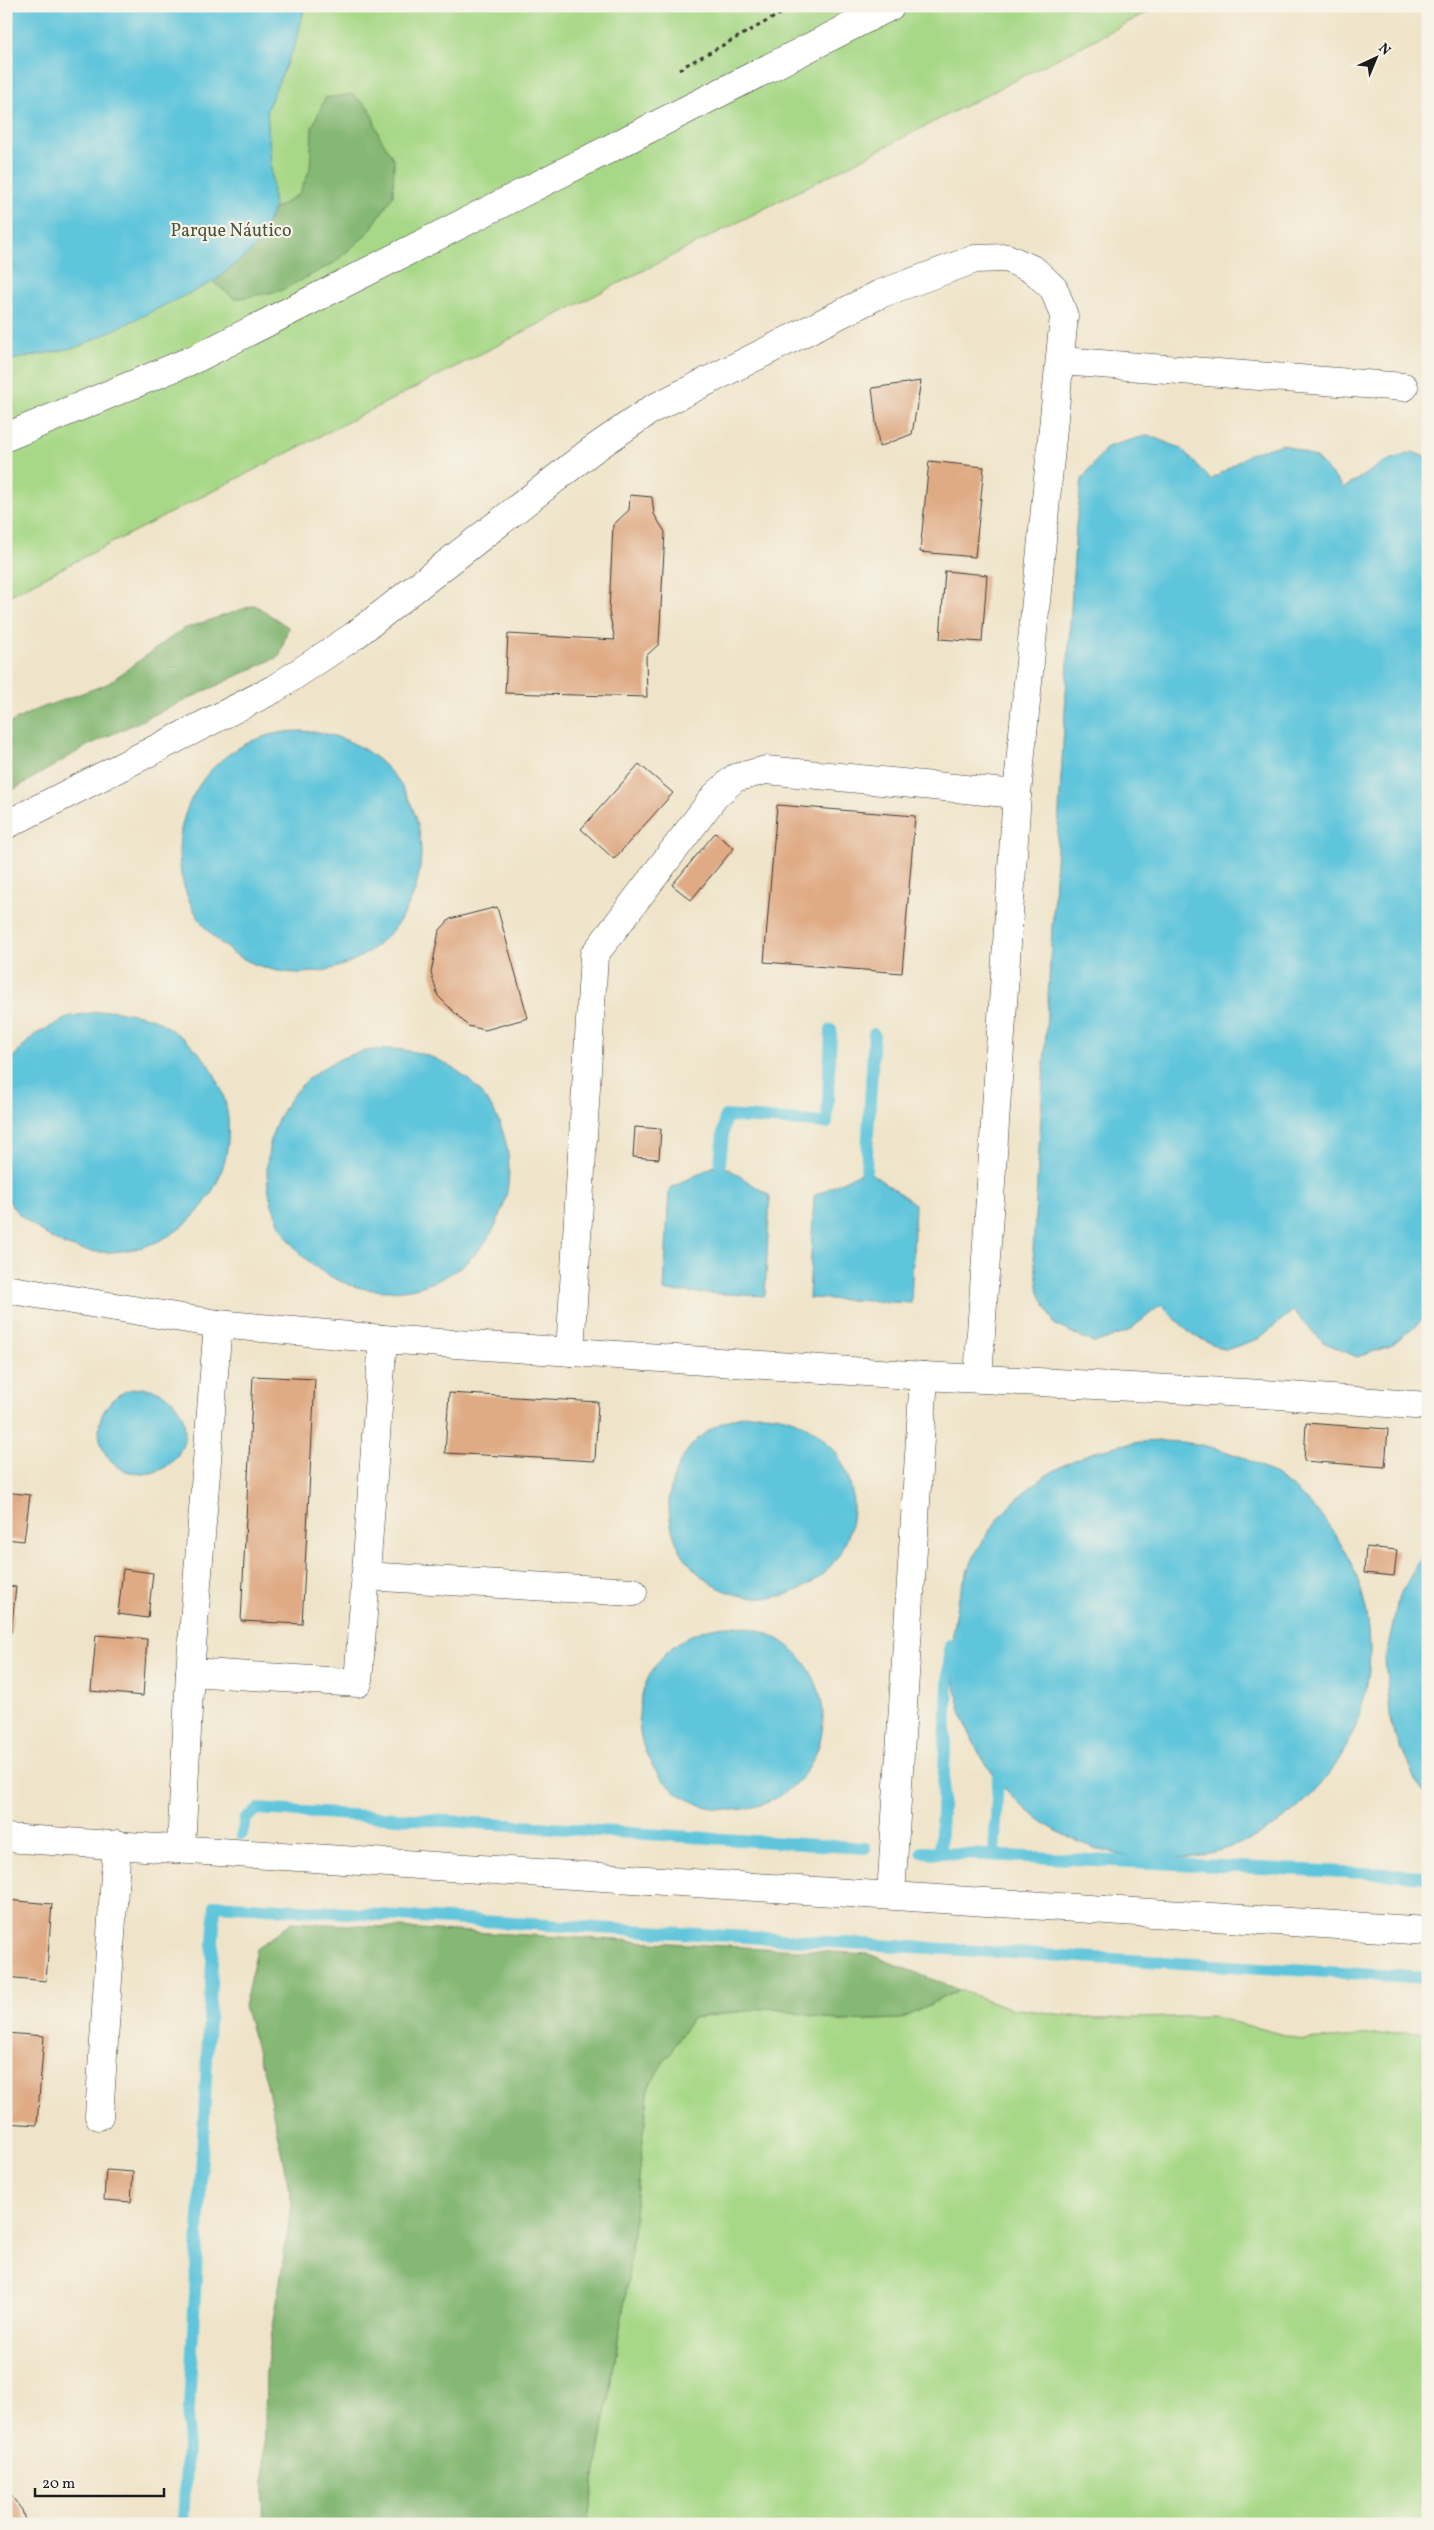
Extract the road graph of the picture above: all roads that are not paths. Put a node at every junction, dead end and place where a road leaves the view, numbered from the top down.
1 (891, 6) edge
2 (1061, 361) junction
3 (1404, 387) dead end
4 (6, 436) edge
5 (1017, 794) junction
6 (6, 825) edge
7 (6, 1289) edge
8 (218, 1324) junction
9 (383, 1339) junction
10 (570, 1352) junction
11 (924, 1376) junction
12 (978, 1378) junction
13 (1428, 1406) edge
14 (365, 1576) junction
15 (634, 1592) dead end
16 (190, 1672) junction
17 (6, 1838) edge
18 (117, 1844) junction
19 (181, 1848) junction
20 (891, 1895) junction
21 (1428, 1931) edge
22 (99, 2116) dead end

1 - 4 lane
2 - 3 lane
2 - 5 lane
2 - 6 lane
5 - 10 lane
5 - 12 lane
7 - 8 lane
8 - 9 lane
8 - 16 lane
9 - 10 lane
9 - 14 lane
10 - 11 lane
11 - 12 lane
11 - 20 lane
12 - 13 lane
14 - 15 lane
14 - 16 lane
16 - 19 lane
17 - 18 lane
18 - 19 lane
18 - 22 lane
19 - 20 lane
20 - 21 lane

